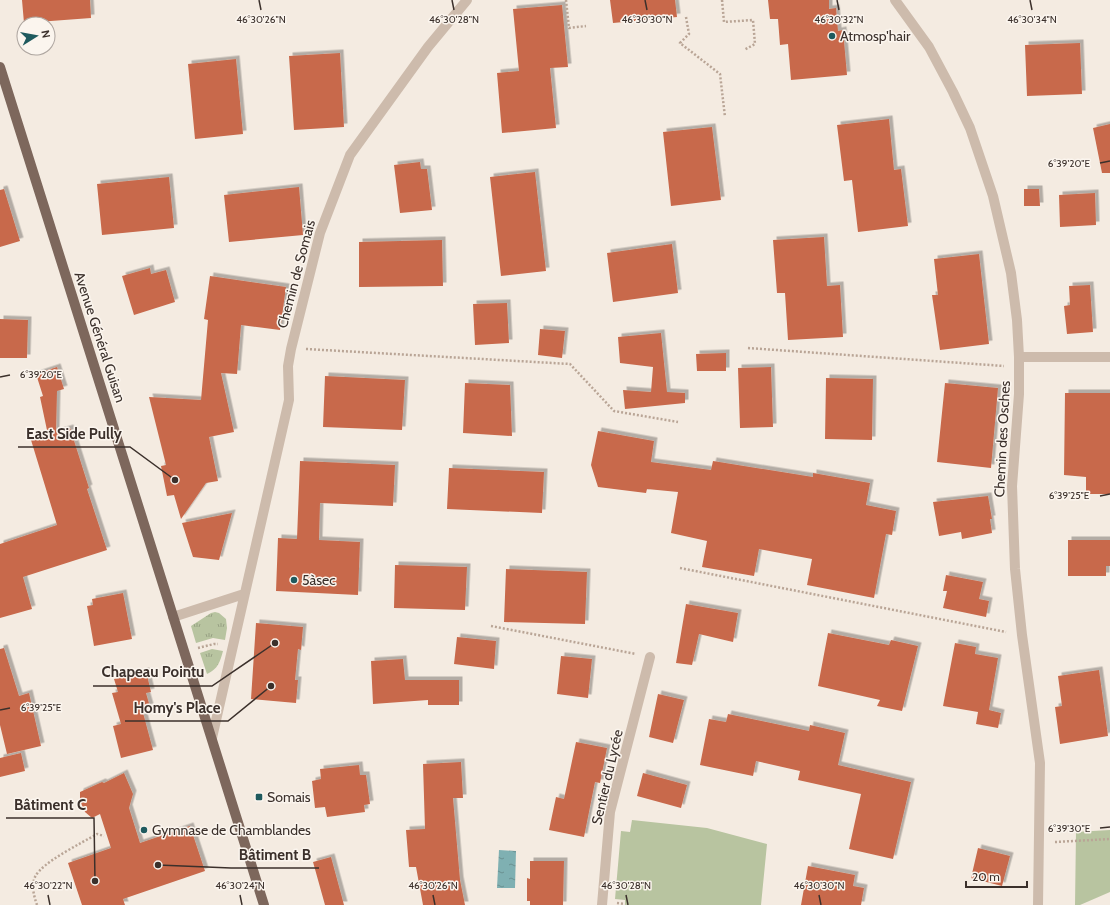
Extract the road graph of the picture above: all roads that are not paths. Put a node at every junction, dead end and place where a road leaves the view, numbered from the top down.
1 (467, 0) edge
2 (895, 0) edge
3 (0, 67) edge
4 (1019, 357) junction
5 (1110, 357) edge
6 (244, 594) junction
7 (173, 617) junction
8 (650, 657) road end
9 (212, 738) junction
10 (264, 905) edge
11 (602, 905) edge
12 (1038, 905) edge

1 - 6 street, Chemin de Somais
2 - 4 street, Chemin des Osches
3 - 7 main road, Avenue Général Guisan
4 - 5 street
4 - 12 street, Chemin des Osches
6 - 7 street
6 - 9 street, Chemin de Somais
7 - 9 main road, Avenue Général Guisan
8 - 11 street, Sentier du Lycée
9 - 10 main road, Avenue Général Guisan

